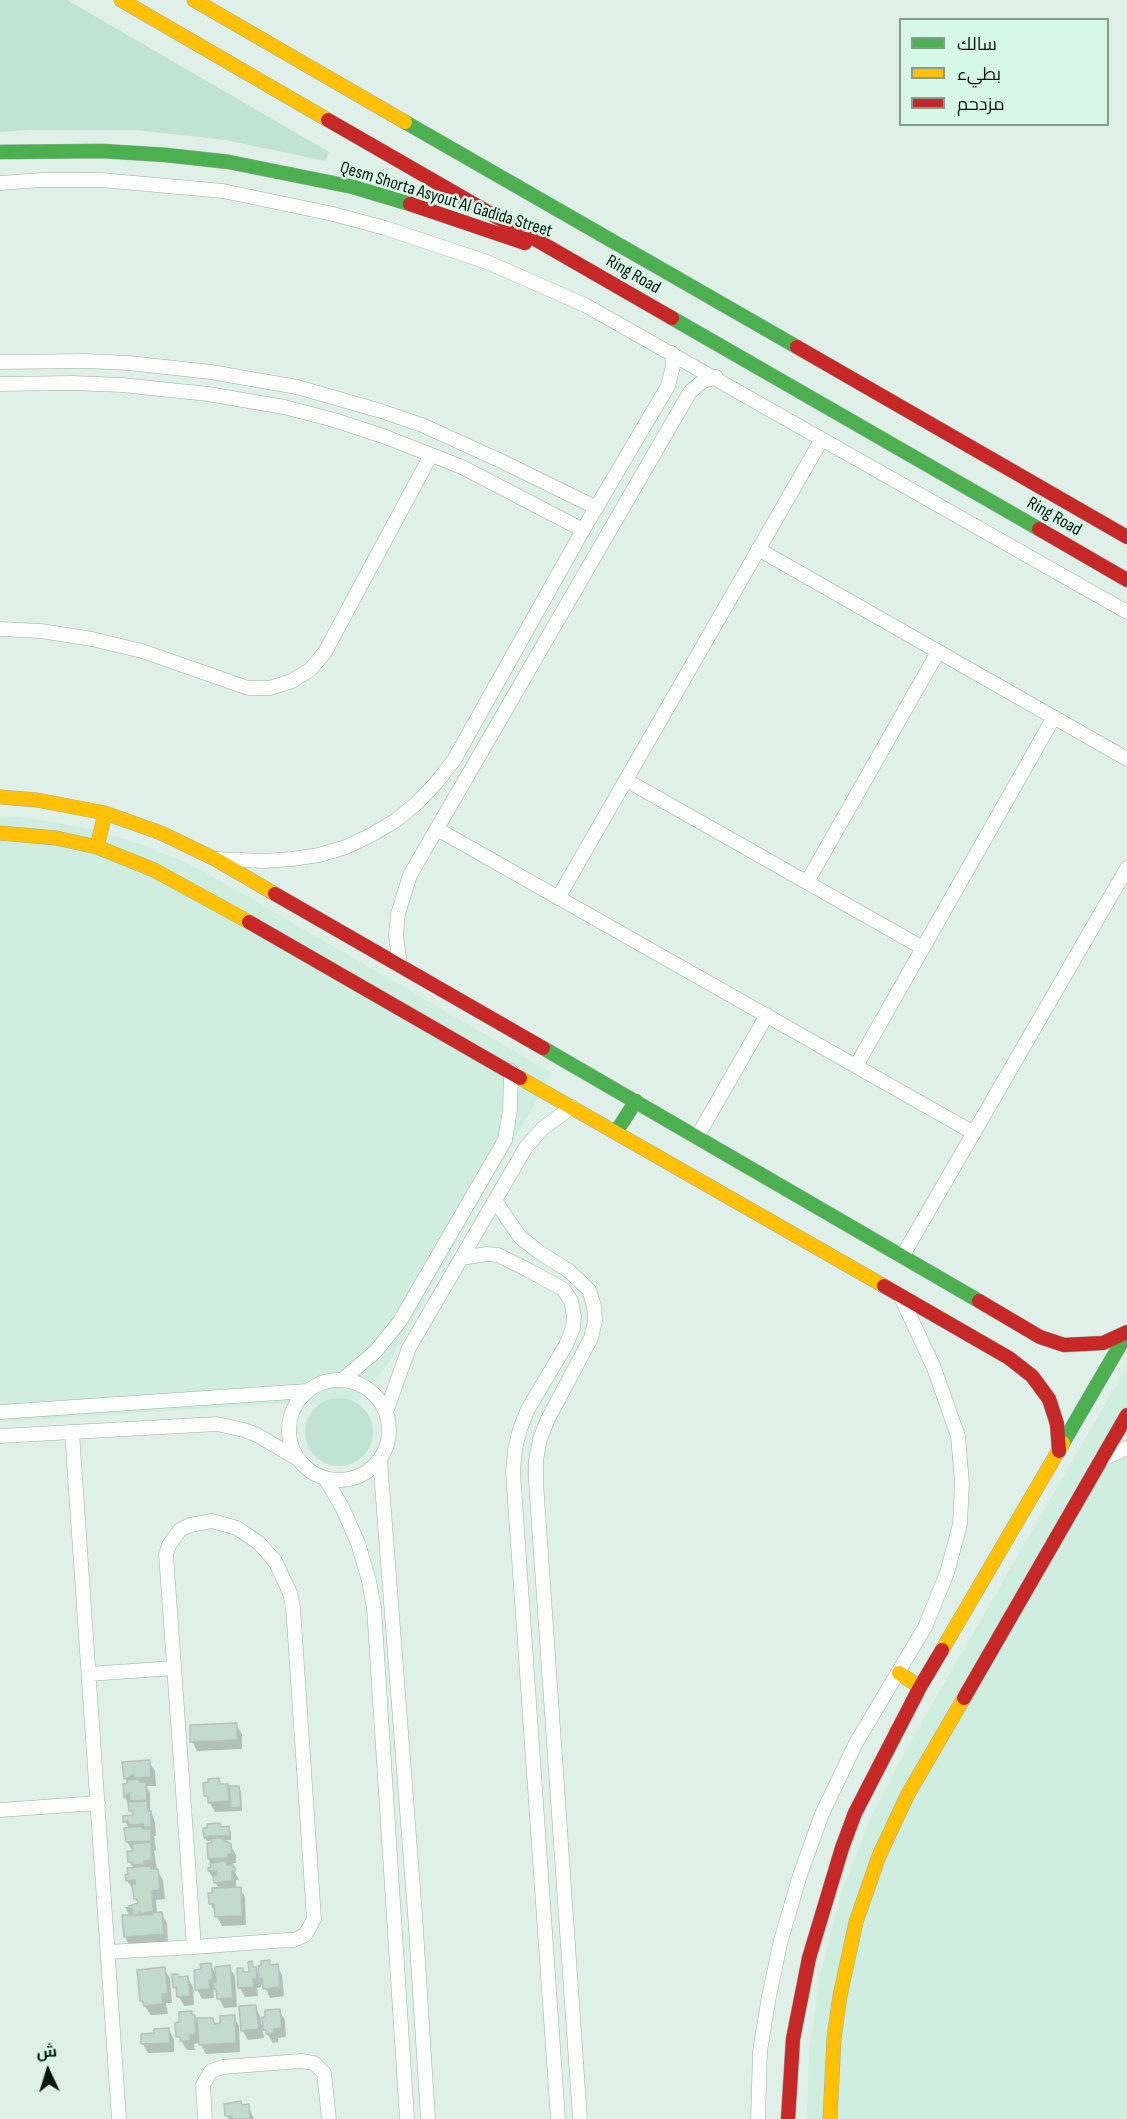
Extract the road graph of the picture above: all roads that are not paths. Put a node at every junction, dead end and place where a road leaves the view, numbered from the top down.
1 (121, 0) edge
2 (194, 0) edge
3 (0, 152) edge
4 (0, 183) edge
5 (560, 254) junction
6 (672, 353) junction
7 (0, 362) edge
8 (172, 367) junction
9 (716, 377) junction
10 (670, 380) junction
11 (0, 384) edge
12 (170, 390) junction
13 (690, 392) junction
14 (822, 439) junction
15 (431, 455) junction
16 (597, 508) junction
17 (583, 530) junction
18 (1127, 537) edge
19 (758, 549) junction
20 (1127, 580) edge
21 (1127, 612) edge
22 (0, 629) edge
23 (938, 652) junction
24 (1054, 717) junction
25 (1127, 759) edge
26 (626, 780) junction
27 (0, 797) edge
28 (105, 813) junction
29 (436, 829) junction
30 (0, 833) edge
31 (97, 847) junction
32 (215, 859) junction
33 (1127, 868) edge
34 (807, 882) junction
35 (558, 898) junction
36 (923, 948) junction
37 (400, 965) junction
38 (767, 1015) junction
39 (856, 1065) junction
40 (511, 1071) junction
41 (636, 1101) junction
42 (573, 1107) junction
43 (616, 1132) junction
44 (974, 1132) junction
45 (697, 1137) junction
46 (496, 1202) junction
47 (903, 1255) junction
48 (461, 1258) junction
49 (901, 1298) junction
50 (1127, 1332) edge
51 (998, 1333) junction
52 (342, 1380) junction
53 (307, 1391) junction
54 (128, 1404) junction
55 (0, 1412) edge
56 (386, 1412) junction
57 (1127, 1415) edge
58 (130, 1428) junction
59 (72, 1432) junction
60 (0, 1436) edge
61 (1127, 1448) edge
62 (1059, 1451) junction
63 (380, 1459) junction
64 (298, 1460) junction
65 (1101, 1460) junction
66 (325, 1478) junction
67 (174, 1668) junction
68 (898, 1673) junction
69 (89, 1674) junction
70 (920, 1688) junction
71 (98, 1803) junction
72 (0, 1810) edge
73 (415, 1914) junction
74 (393, 1915) junction
75 (194, 1947) junction
76 (108, 1952) junction
77 (119, 2119) edge
78 (205, 2119) edge
79 (329, 2119) edge
80 (407, 2119) edge
81 (428, 2119) edge
82 (558, 2119) edge
83 (580, 2119) edge
84 (758, 2119) edge
85 (788, 2119) edge
86 (830, 2119) edge

1 - 5 main road, Ring Road
2 - 18 main road, Ring Road
3 - 5 main road, Qesm Shorta Asyout Al Gadida Street
4 - 6 street
5 - 20 main road, Ring Road
6 - 9 street
6 - 10 street
7 - 8 street
8 - 12 street
8 - 16 street
9 - 13 street
9 - 14 street
10 - 13 street
10 - 16 street
11 - 12 street
12 - 15 street
13 - 29 street
14 - 19 street
14 - 21 street
15 - 17 street
15 - 22 street
16 - 17 street
17 - 32 street
19 - 23 street
19 - 26 street
23 - 24 street
23 - 34 street
24 - 25 street
24 - 36 street
26 - 34 street
26 - 35 street
27 - 28 main road
28 - 31 main road
28 - 32 main road
29 - 35 street
29 - 37 street
30 - 31 main road
31 - 40 main road
32 - 37 main road
33 - 44 street
34 - 36 street
35 - 38 street
36 - 39 street
37 - 41 main road
38 - 39 street
38 - 45 street
39 - 44 street
40 - 42 main road
40 - 52 street
41 - 43 main road
41 - 45 main road
42 - 43 main road
42 - 46 street
43 - 49 main road
44 - 47 street
45 - 47 main road
46 - 48 street
46 - 83 street
47 - 51 main road
48 - 56 street
48 - 82 street
49 - 51 main road
49 - 68 street
50 - 51 main road
50 - 62 main road
51 - 62 main road
52 - 53 street
52 - 56 street
53 - 54 street
53 - 64 street
54 - 55 street
54 - 58 street
56 - 63 street
57 - 65 main road
58 - 59 street
58 - 64 street
59 - 60 street
59 - 69 street
61 - 65 street
62 - 70 main road
63 - 66 street
63 - 73 street
64 - 66 street
65 - 86 main road
66 - 74 street
67 - 69 street
67 - 75 street
67 - 75 street
68 - 70 main road
68 - 84 street
69 - 71 street
70 - 85 main road
71 - 72 street
71 - 76 street
73 - 74 street
73 - 81 street
74 - 80 street
75 - 76 street
76 - 77 street
78 - 79 street

